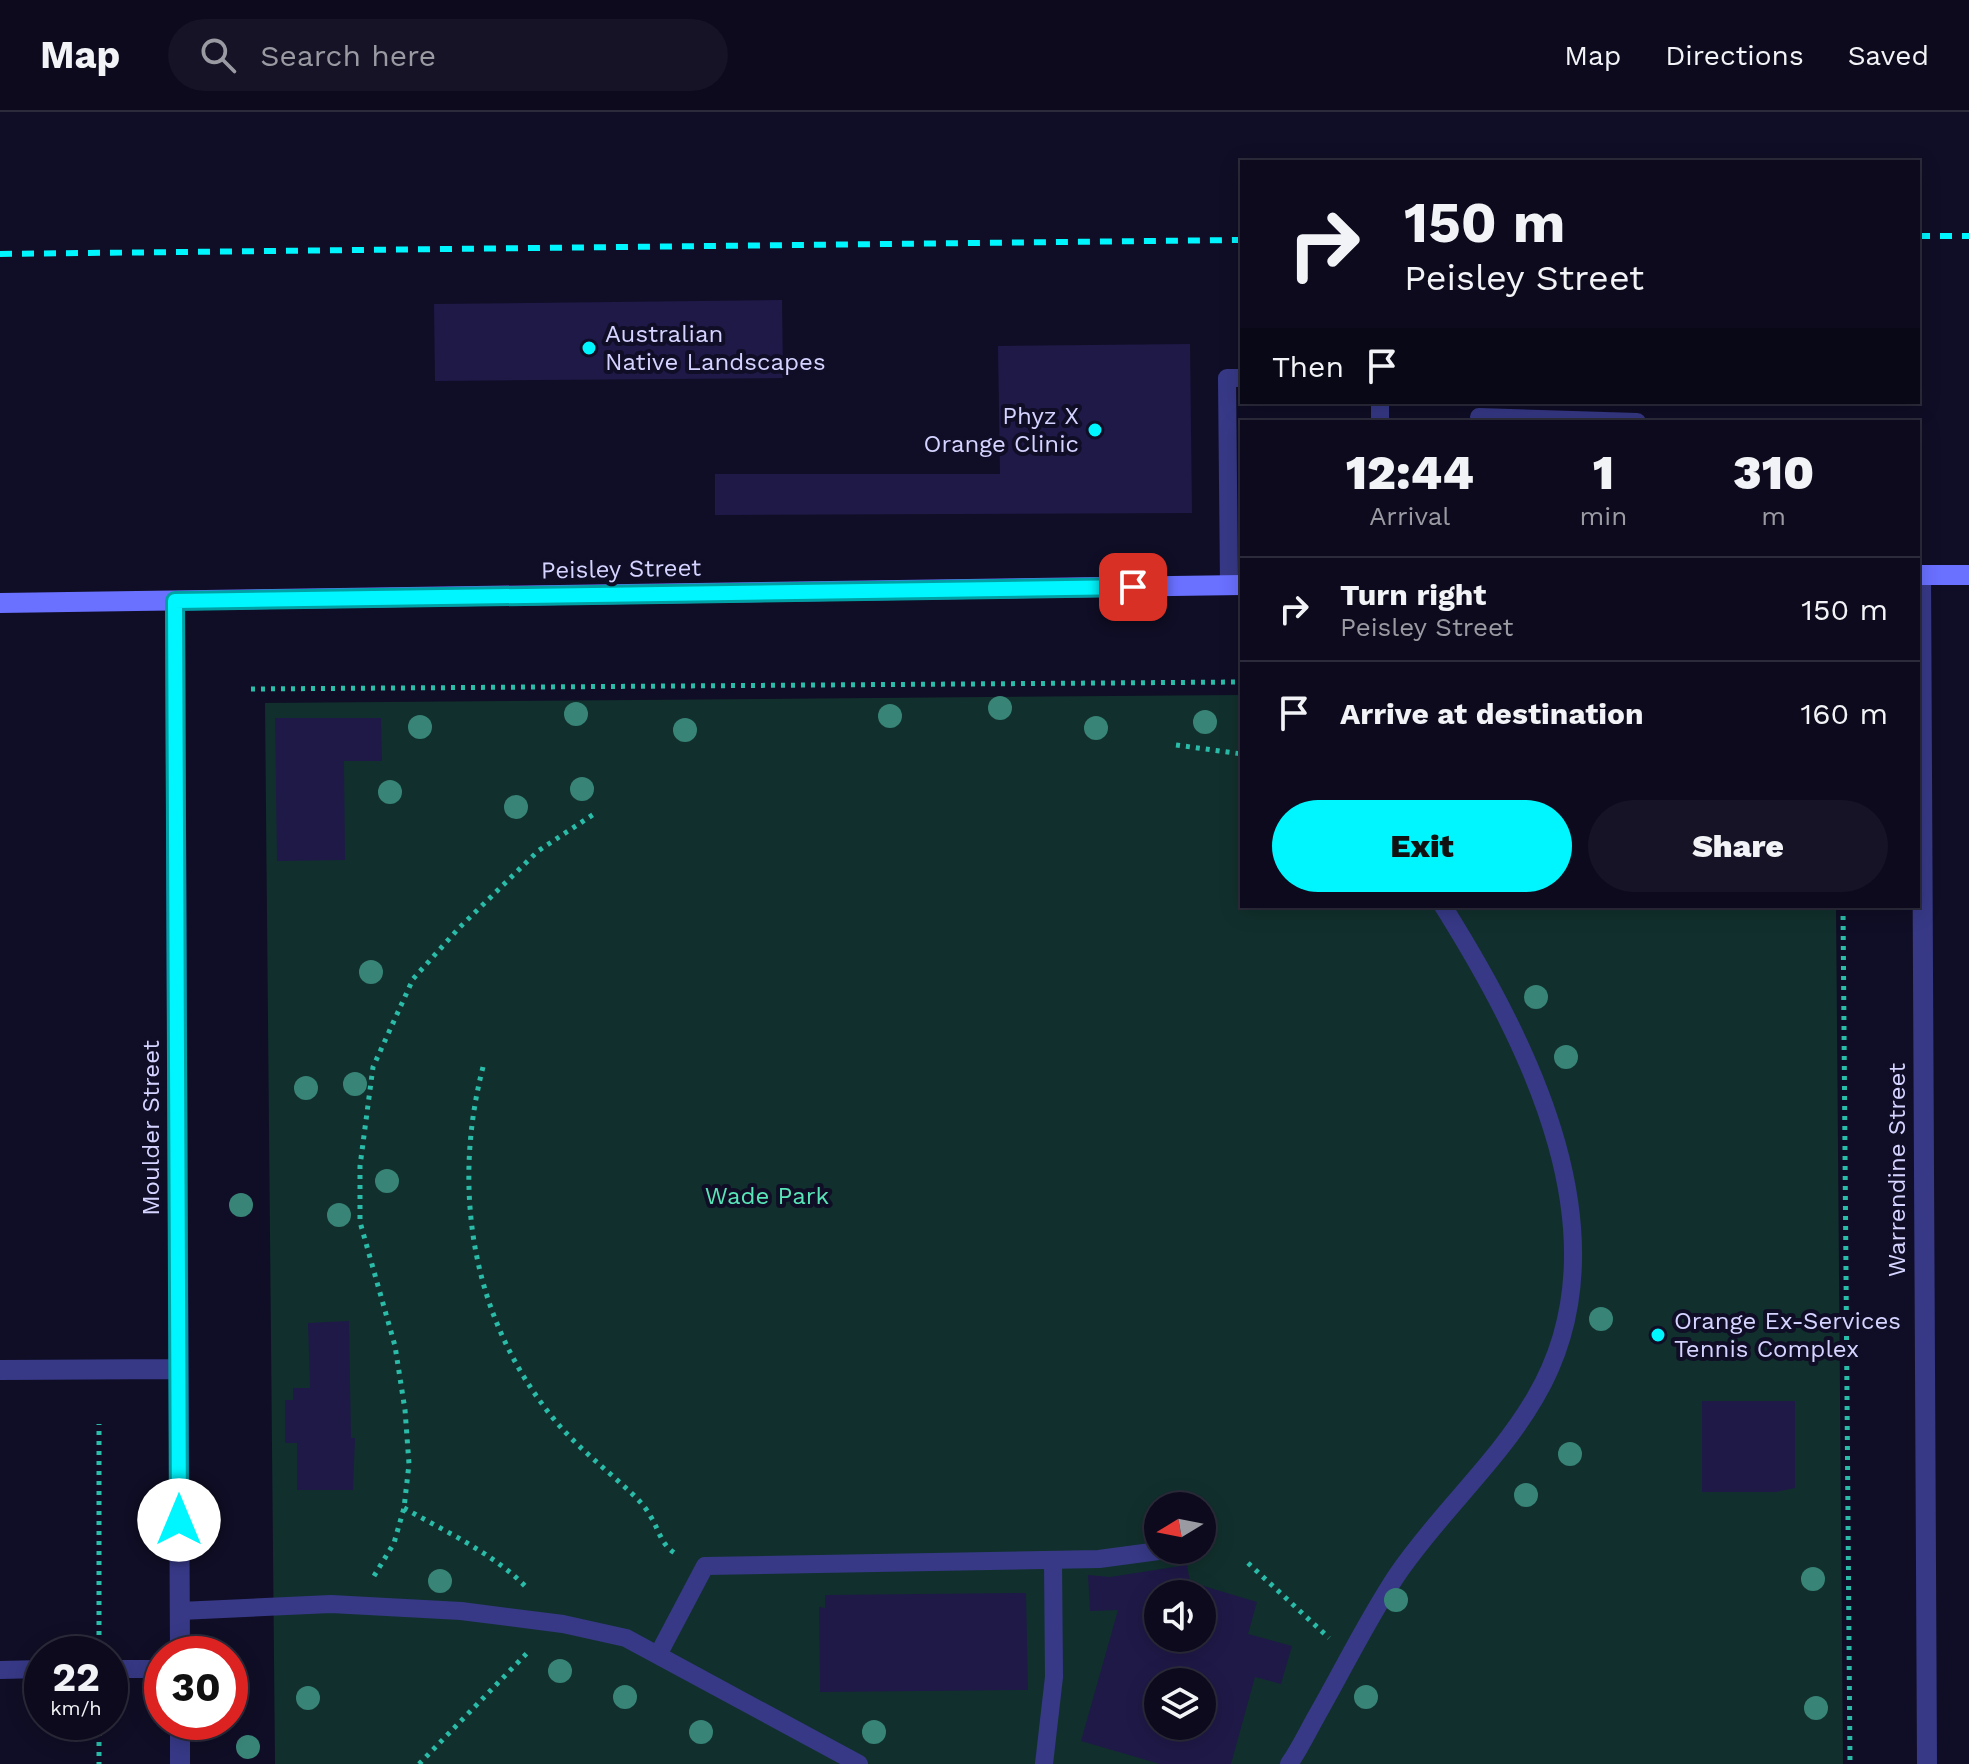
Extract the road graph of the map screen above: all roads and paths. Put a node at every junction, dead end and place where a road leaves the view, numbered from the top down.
1 (1240, 378) edge
2 (1479, 414) edge
3 (1598, 420) edge
4 (1235, 460) edge
5 (1235, 491) edge
6 (1920, 575) edge
7 (1969, 575) edge
8 (1235, 585) edge
9 (175, 601) junction
10 (0, 603) edge
11 (1240, 682) edge
12 (251, 689) dead end
13 (1920, 724) edge
14 (1176, 745) dead end
15 (1240, 754) edge
16 (597, 812) dead end
17 (1444, 908) edge
18 (1843, 908) edge
19 (483, 1067) dead end
20 (178, 1369) junction
21 (0, 1370) edge
22 (99, 1424) dead end
23 (404, 1508) junction
24 (1144, 1553) edge
25 (1053, 1560) junction
26 (1248, 1563) dead end
27 (705, 1566) junction
28 (339, 1604) junction
29 (180, 1611) junction
30 (555, 1623) junction
31 (99, 1636) edge
32 (180, 1636) edge
33 (658, 1655) junction
34 (1350, 1658) junction
35 (24, 1669) edge
36 (0, 1670) edge
37 (99, 1740) edge
38 (180, 1740) edge
39 (99, 1764) edge
40 (180, 1764) edge
41 (419, 1764) edge
42 (859, 1764) edge
43 (1044, 1764) edge
44 (1289, 1764) edge
45 (1850, 1764) edge
46 (1927, 1764) edge

1 - 4 lane
2 - 3 lane
4 - 5 lane
5 - 8 lane
6 - 7 main road
8 - 9 main road, Peisley Street
9 - 10 main road, Peisley Street
9 - 20 street, Moulder Street
11 - 12 path
13 - 46 street, Warrendine Street
14 - 15 path
16 - 23 path
17 - 34 lane
18 - 45 path
19 - 27 path
20 - 21 street
20 - 29 street, Moulder Street
22 - 31 path
23 - 28 path
23 - 30 path
24 - 25 lane
25 - 27 lane
25 - 43 lane
26 - 34 path
27 - 33 lane
28 - 29 lane
28 - 30 lane
29 - 32 street, Moulder Street
30 - 33 lane
30 - 41 path
33 - 42 lane
34 - 44 lane
35 - 36 lane
37 - 39 path
38 - 40 street

